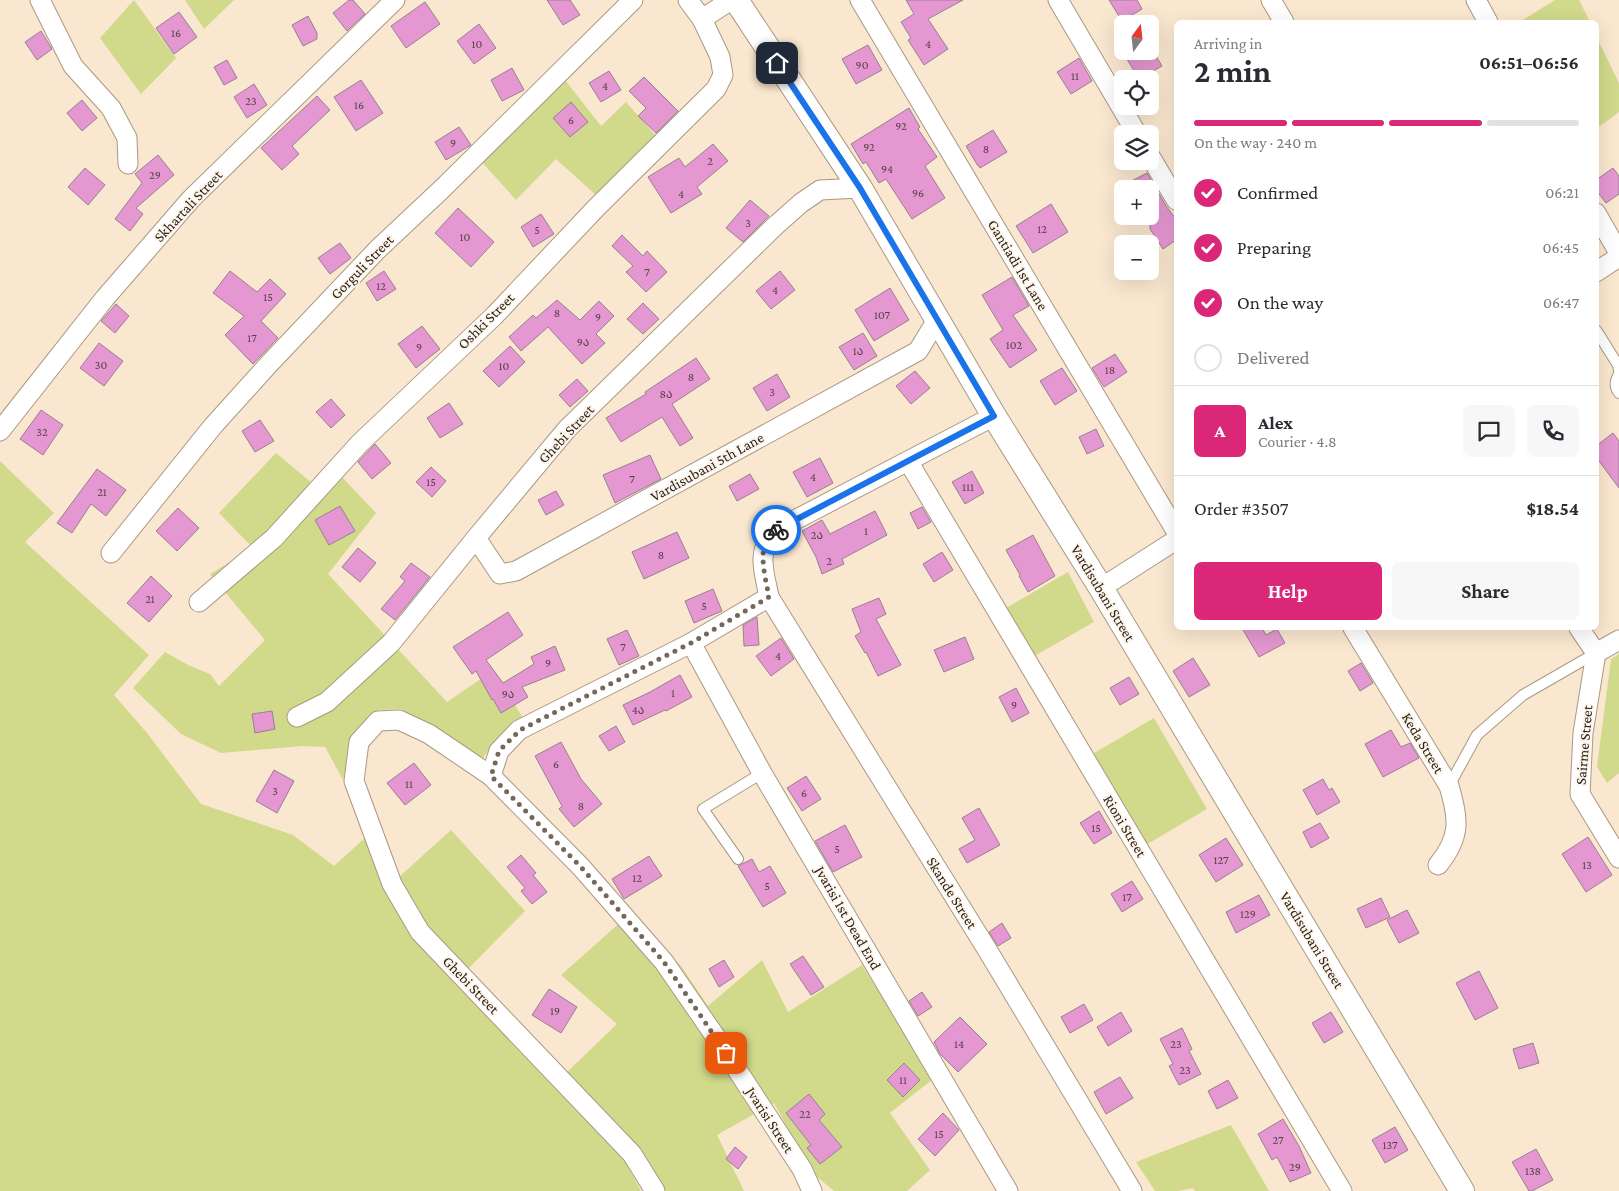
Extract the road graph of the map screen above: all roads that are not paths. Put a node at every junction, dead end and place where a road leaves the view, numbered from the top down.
1 (40, 0) edge
2 (395, 0) edge
3 (632, 0) edge
4 (688, 0) edge
5 (731, 0) edge
6 (736, 0) edge
7 (860, 0) edge
8 (1058, 0) edge
9 (1270, 0) edge
10 (1476, 0) edge
11 (702, 19) junction
12 (1283, 20) edge
13 (1487, 20) edge
14 (1132, 125) edge
15 (128, 164) dead end
16 (1158, 170) edge
17 (860, 188) junction
18 (1174, 197) edge
19 (1599, 217) edge
20 (1619, 253) edge
21 (1619, 257) edge
22 (1599, 270) edge
23 (937, 320) junction
24 (1599, 335) edge
25 (1619, 370) edge
26 (1619, 374) edge
27 (1619, 393) edge
28 (994, 416) junction
29 (0, 431) edge
30 (908, 461) junction
31 (1174, 528) edge
32 (476, 538) junction
33 (1174, 541) edge
34 (111, 553) dead end
35 (1101, 588) junction
36 (769, 597) junction
37 (200, 602) dead end
38 (1354, 630) edge
39 (1580, 630) edge
40 (1619, 640) edge
41 (691, 643) junction
42 (1596, 654) junction
43 (297, 717) dead end
44 (359, 742) joint
45 (762, 772) junction
46 (491, 776) junction
47 (1449, 786) junction
48 (1619, 858) edge
49 (738, 859) dead end
50 (1438, 866) dead end
51 (802, 1169) junction
52 (655, 1191) edge
53 (812, 1191) edge
54 (825, 1191) edge
55 (1008, 1191) edge
56 (1132, 1191) edge
57 (1342, 1191) edge
58 (1462, 1191) edge

1 - 15 street
2 - 29 street, Skhartali Street
3 - 34 street, Gorguli Street
4 - 11 street
5 - 11 street
6 - 17 street, Vardisubani Street
7 - 31 street, Gantiadi 1st Lane
8 - 14 street
9 - 12 street
10 - 13 street
11 - 37 street, Oshki Street
16 - 18 street
17 - 23 street, Vardisubani Street
17 - 32 street, Ghebi Street
19 - 20 street
21 - 22 street
23 - 28 street, Vardisubani Street
23 - 32 street, Vardisubani 5th Lane
24 - 25 lane
26 - 27 lane
28 - 30 street
28 - 35 street, Vardisubani Street
30 - 36 street
30 - 57 street, Rioni Street
32 - 43 street, Ghebi Street
33 - 35 street
35 - 58 street, Vardisubani Street
36 - 41 street
36 - 56 street, Skande Street
38 - 47 street, Keda Street
39 - 42 street
40 - 42 street
41 - 45 street, Jvarisi 1st Dead End
41 - 46 street
42 - 47 lane
42 - 48 street, Sairme Street
44 - 46 street, Jvarisi Street
44 - 52 street, Ghebi Street
45 - 49 lane
45 - 55 street, Jvarisi 1st Dead End
46 - 51 street, Jvarisi Street
47 - 50 street, Keda Street
51 - 53 street, Jvarisi Street
51 - 54 street

